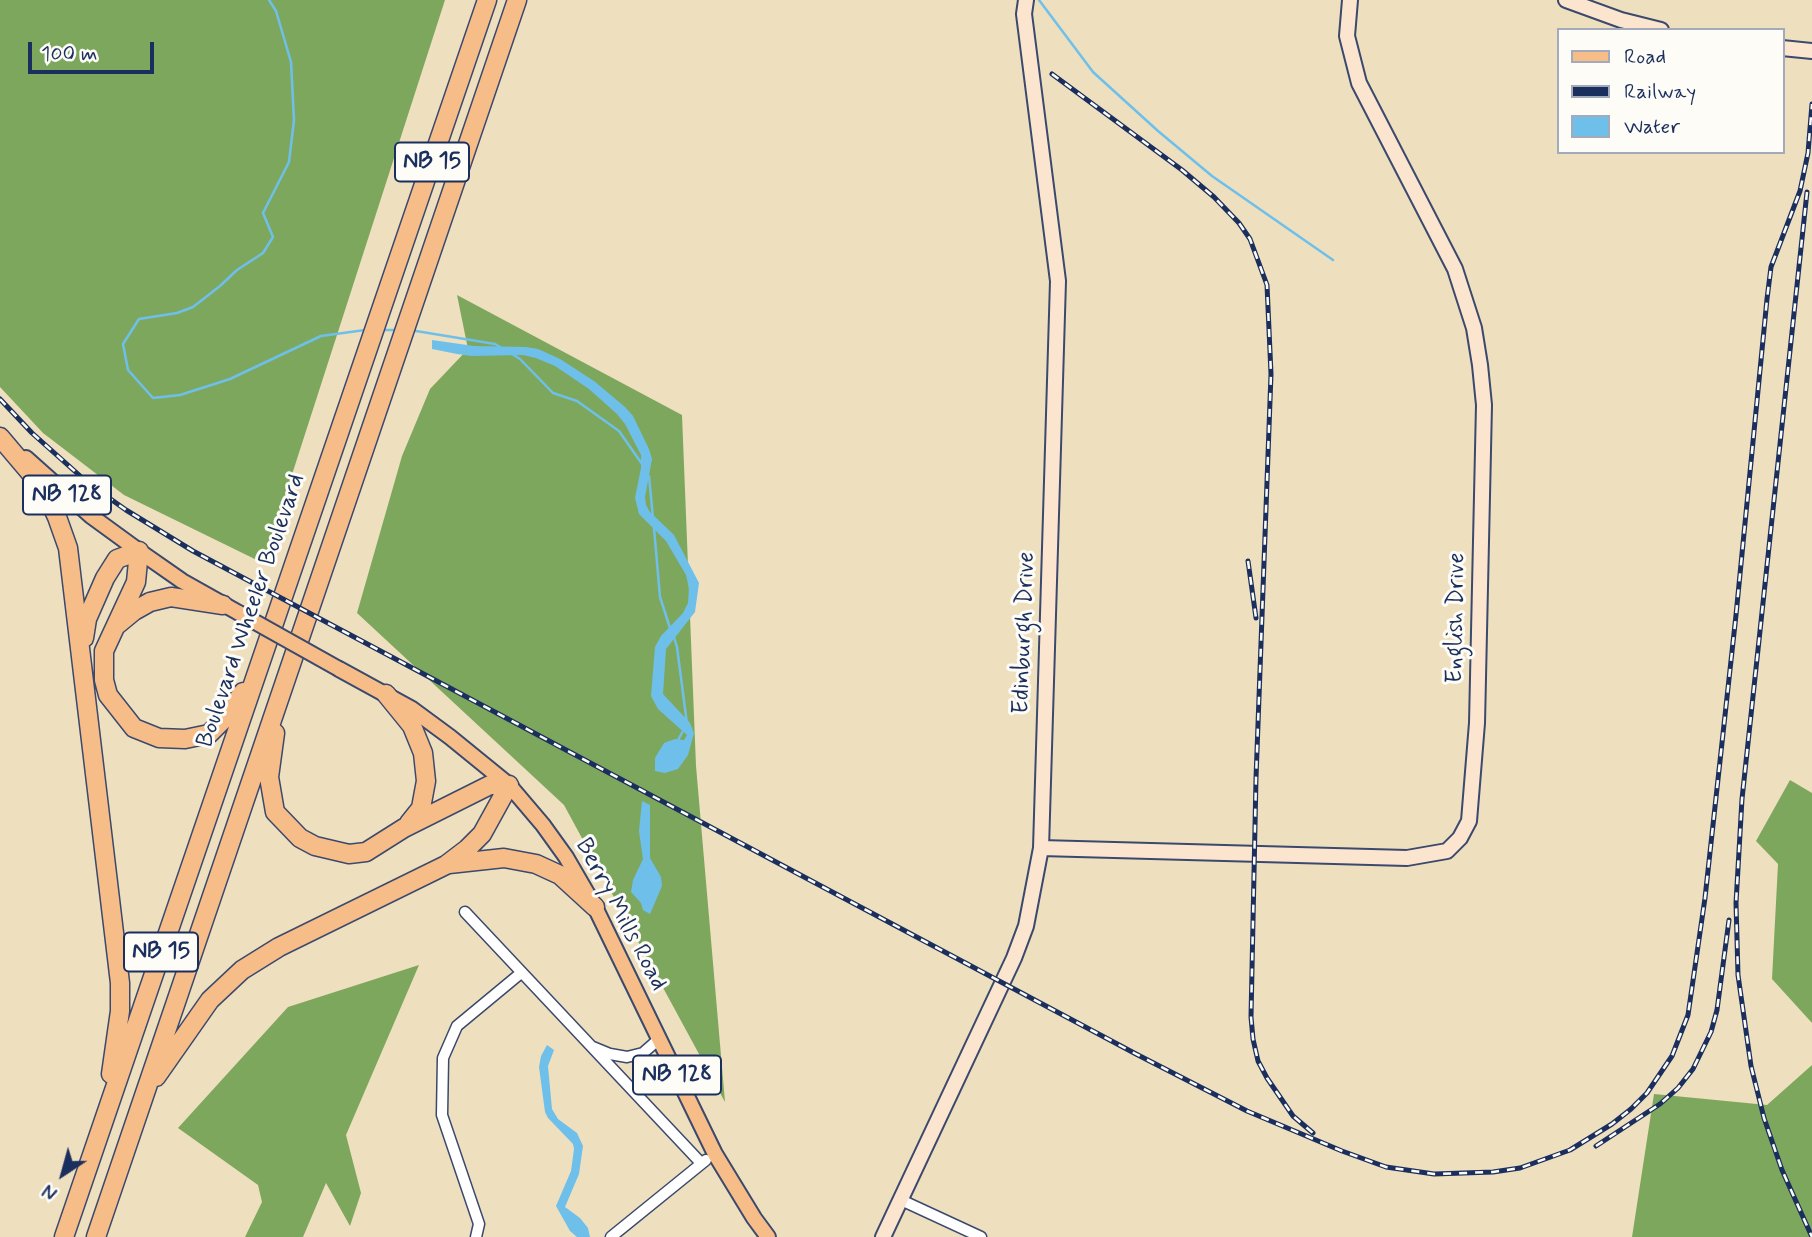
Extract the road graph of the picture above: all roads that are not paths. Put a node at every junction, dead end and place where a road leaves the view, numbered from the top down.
1 (487, 0) edge
2 (517, 0) edge
3 (1026, 0) edge
4 (1350, 0) edge
5 (1566, 0) edge
6 (1653, 28) edge
7 (1784, 48) edge
8 (1806, 51) edge
9 (0, 435) edge
10 (139, 551) junction
11 (231, 609) junction
12 (114, 628) junction
13 (82, 655) junction
14 (259, 667) junction
15 (386, 694) junction
16 (279, 702) junction
17 (509, 785) junction
18 (404, 828) junction
19 (1041, 848) junction
20 (446, 865) junction
21 (595, 907) junction
22 (465, 912) dead end
23 (522, 973) junction
24 (659, 1039) junction
25 (589, 1046) junction
26 (104, 1122) junction
27 (715, 1154) junction
28 (701, 1163) junction
29 (901, 1200) junction
30 (98, 1232) edge
31 (64, 1237) edge
32 (476, 1237) edge
33 (611, 1237) edge
34 (768, 1237) edge
35 (883, 1237) edge
36 (981, 1237) edge

1 - 14 highway, Boulevard Wheeler Boulevard / NB 15
2 - 16 highway, NB 15
3 - 19 street, Edinburgh Drive
4 - 19 street, English Drive
5 - 6 street
7 - 8 street
9 - 10 main road, NB 128
9 - 13 highway
10 - 11 main road, NB 128
10 - 12 highway
10 - 13 highway
11 - 12 highway
11 - 15 main road, Berry Mills Road / NB 128, bridge
12 - 14 highway
13 - 26 highway
14 - 26 highway, Boulevard Wheeler Boulevard / NB 15
15 - 17 main road, Berry Mills Road / NB 128
15 - 18 highway
16 - 18 highway
16 - 30 highway, NB 15
17 - 18 highway
17 - 20 highway
17 - 21 main road, Berry Mills Road / NB 128
19 - 29 street, Edinburgh Drive
20 - 21 highway
20 - 30 highway
21 - 24 main road, Berry Mills Road / NB 128
22 - 23 street
23 - 25 street
23 - 32 street
24 - 25 street
24 - 27 main road, Berry Mills Road / NB 128
25 - 28 street
26 - 31 highway, Boulevard Wheeler Boulevard / NB 15
27 - 28 street
27 - 34 main road, Berry Mills Road / NB 128
28 - 33 street
29 - 35 street, Edinburgh Drive
29 - 36 street

